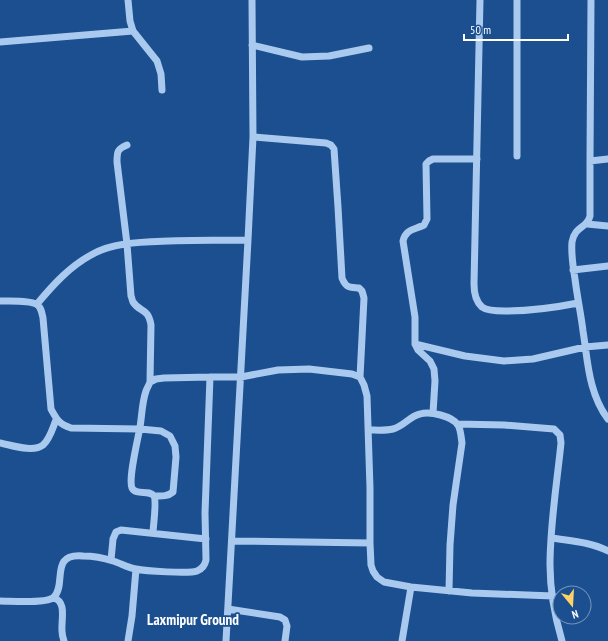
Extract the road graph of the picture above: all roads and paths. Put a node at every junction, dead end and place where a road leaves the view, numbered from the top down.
1 (128, 0) edge
2 (252, 0) edge
3 (480, 0) edge
4 (517, 0) edge
5 (591, 0) edge
6 (133, 31) junction
7 (0, 42) edge
8 (252, 45) junction
9 (369, 48) dead end
10 (162, 90) dead end
11 (253, 137) junction
12 (127, 145) dead end
13 (517, 156) dead end
14 (477, 159) junction
15 (608, 159) edge
16 (590, 161) junction
17 (587, 224) junction
18 (608, 226) edge
19 (248, 240) junction
20 (127, 244) junction
21 (608, 266) edge
22 (573, 270) junction
23 (0, 301) edge
24 (578, 303) junction
25 (37, 304) junction
26 (415, 344) junction
27 (608, 345) edge
28 (585, 347) junction
29 (213, 377) junction
30 (241, 377) junction
31 (360, 377) junction
32 (150, 382) junction
33 (433, 413) junction
34 (608, 418) edge
35 (56, 420) junction
36 (457, 424) junction
37 (140, 429) junction
38 (368, 430) junction
39 (0, 443) edge
40 (154, 496) junction
41 (153, 533) junction
42 (552, 538) junction
43 (206, 539) junction
44 (232, 542) junction
45 (370, 543) junction
46 (608, 551) edge
47 (111, 560) junction
48 (136, 569) junction
49 (552, 586) edge
50 (411, 587) junction
51 (449, 591) junction
52 (552, 596) edge
53 (54, 598) junction
54 (0, 601) edge
55 (228, 609) junction
56 (558, 625) edge
57 (64, 641) edge
58 (128, 641) edge
59 (226, 641) edge
60 (286, 641) edge
61 (402, 641) edge
62 (562, 641) edge

1 - 6 street
2 - 8 street
3 - 14 street
4 - 13 street
5 - 16 street
6 - 7 street
6 - 10 street
8 - 9 street
8 - 11 street
11 - 19 street
11 - 31 street
12 - 20 street
14 - 24 street
14 - 26 street
15 - 16 street
16 - 17 street
17 - 18 street
17 - 22 street
19 - 20 street
19 - 30 street
20 - 25 street
20 - 32 street
21 - 22 street
22 - 24 street
23 - 25 street
24 - 28 street
25 - 35 street
26 - 28 street
26 - 33 street
27 - 28 street
28 - 34 street
29 - 30 street
29 - 32 street
29 - 43 street
30 - 31 street
30 - 44 street
31 - 38 street
32 - 37 street
33 - 36 street
33 - 38 street
35 - 37 street
35 - 39 street
36 - 42 street
36 - 51 street
37 - 40 street
37 - 40 street
38 - 45 street
40 - 41 street
41 - 43 street
41 - 47 street
42 - 46 street
42 - 49 street
43 - 48 street
44 - 45 street
44 - 55 street
45 - 50 street
47 - 48 street
47 - 53 street
48 - 58 street
50 - 51 street
50 - 61 street
51 - 52 street
53 - 54 street
53 - 57 street
55 - 59 street
55 - 60 street
56 - 62 street

